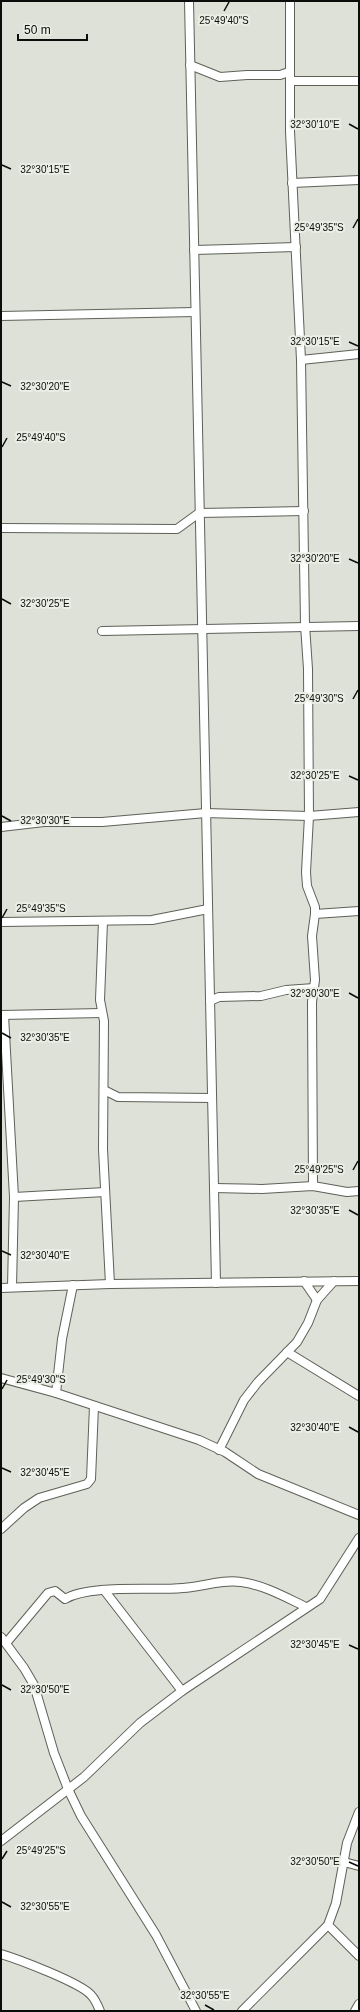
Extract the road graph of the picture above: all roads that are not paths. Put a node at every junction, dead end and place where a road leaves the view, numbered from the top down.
1 (189, 1) edge
2 (290, 1) edge
3 (190, 66) junction
4 (290, 72) junction
5 (290, 81) junction
6 (359, 82) edge
7 (359, 180) edge
8 (292, 183) junction
9 (296, 247) junction
10 (194, 250) junction
11 (195, 312) junction
12 (1, 316) edge
13 (359, 354) edge
14 (301, 360) junction
15 (304, 511) junction
16 (200, 513) junction
17 (1, 528) edge
18 (305, 625) junction
19 (359, 626) edge
20 (201, 630) junction
21 (102, 631) dead end
22 (359, 812) edge
23 (206, 813) junction
24 (309, 816) junction
25 (1, 827) edge
26 (208, 909) junction
27 (359, 910) edge
28 (315, 914) junction
29 (104, 921) junction
30 (1, 922) edge
31 (210, 988) junction
32 (314, 988) junction
33 (220, 997) junction
34 (210, 1001) junction
35 (102, 1013) junction
36 (3, 1015) edge
37 (104, 1090) junction
38 (118, 1097) junction
39 (212, 1098) junction
40 (104, 1107) junction
41 (4, 1112) edge
42 (313, 1186) junction
43 (214, 1188) junction
44 (359, 1191) edge
45 (105, 1192) junction
46 (14, 1197) junction
47 (304, 1281) junction
48 (334, 1281) junction
49 (359, 1281) edge
50 (216, 1283) junction
51 (73, 1284) junction
52 (110, 1284) junction
53 (12, 1287) junction
54 (1, 1288) edge
55 (317, 1300) junction
56 (287, 1352) junction
57 (1, 1378) edge
58 (56, 1393) junction
59 (359, 1396) edge
60 (94, 1406) junction
61 (219, 1450) junction
62 (359, 1515) edge
63 (1, 1529) edge
64 (359, 1538) edge
65 (104, 1590) junction
66 (306, 1607) junction
67 (4, 1639) edge
68 (182, 1692) junction
69 (68, 1789) junction
70 (359, 1812) edge
71 (1, 1840) edge
72 (344, 1862) junction
73 (359, 1866) edge
74 (328, 1925) junction
75 (1, 1954) edge
76 (359, 1956) edge
77 (359, 2004) edge
78 (100, 2011) edge
79 (196, 2011) edge
80 (242, 2011) edge
81 (355, 2011) edge

1 - 3 street
2 - 4 street
3 - 4 street
3 - 10 street
4 - 5 street
5 - 6 street
5 - 8 street
7 - 8 street
8 - 9 street
9 - 10 street
9 - 14 street
10 - 11 street
11 - 12 street
11 - 16 street
13 - 14 street
14 - 15 street
15 - 16 street
15 - 18 street
16 - 17 street
16 - 20 street
18 - 19 street
18 - 20 street
18 - 24 street
20 - 21 street
20 - 23 street
22 - 24 street
23 - 24 street
23 - 25 street
23 - 26 street
24 - 28 street
26 - 29 street
26 - 31 street
27 - 28 street
28 - 32 street
29 - 30 street
29 - 35 street
31 - 33 street
31 - 34 street
32 - 33 street
32 - 42 street
33 - 34 street
34 - 39 street
35 - 36 street
35 - 37 street
36 - 41 street
37 - 38 street
37 - 40 street
38 - 39 street
38 - 40 street
39 - 43 street
40 - 45 street
41 - 46 street
42 - 43 street
42 - 44 street
43 - 50 street
45 - 46 street
45 - 52 street
46 - 53 street
47 - 48 street
47 - 50 street
47 - 55 street
48 - 49 street
48 - 55 street
50 - 52 street
51 - 52 street
51 - 53 street
51 - 58 street
53 - 54 street
55 - 56 street
56 - 59 street
56 - 61 street
57 - 58 street
58 - 60 street
60 - 61 street
60 - 63 street
61 - 62 street
64 - 66 street
65 - 66 street
65 - 67 street
65 - 68 street
66 - 68 street
67 - 69 street
68 - 69 street
69 - 71 street
69 - 79 street
70 - 72 street
72 - 73 street
72 - 74 street
74 - 76 street
74 - 80 street
75 - 78 street
77 - 81 street

